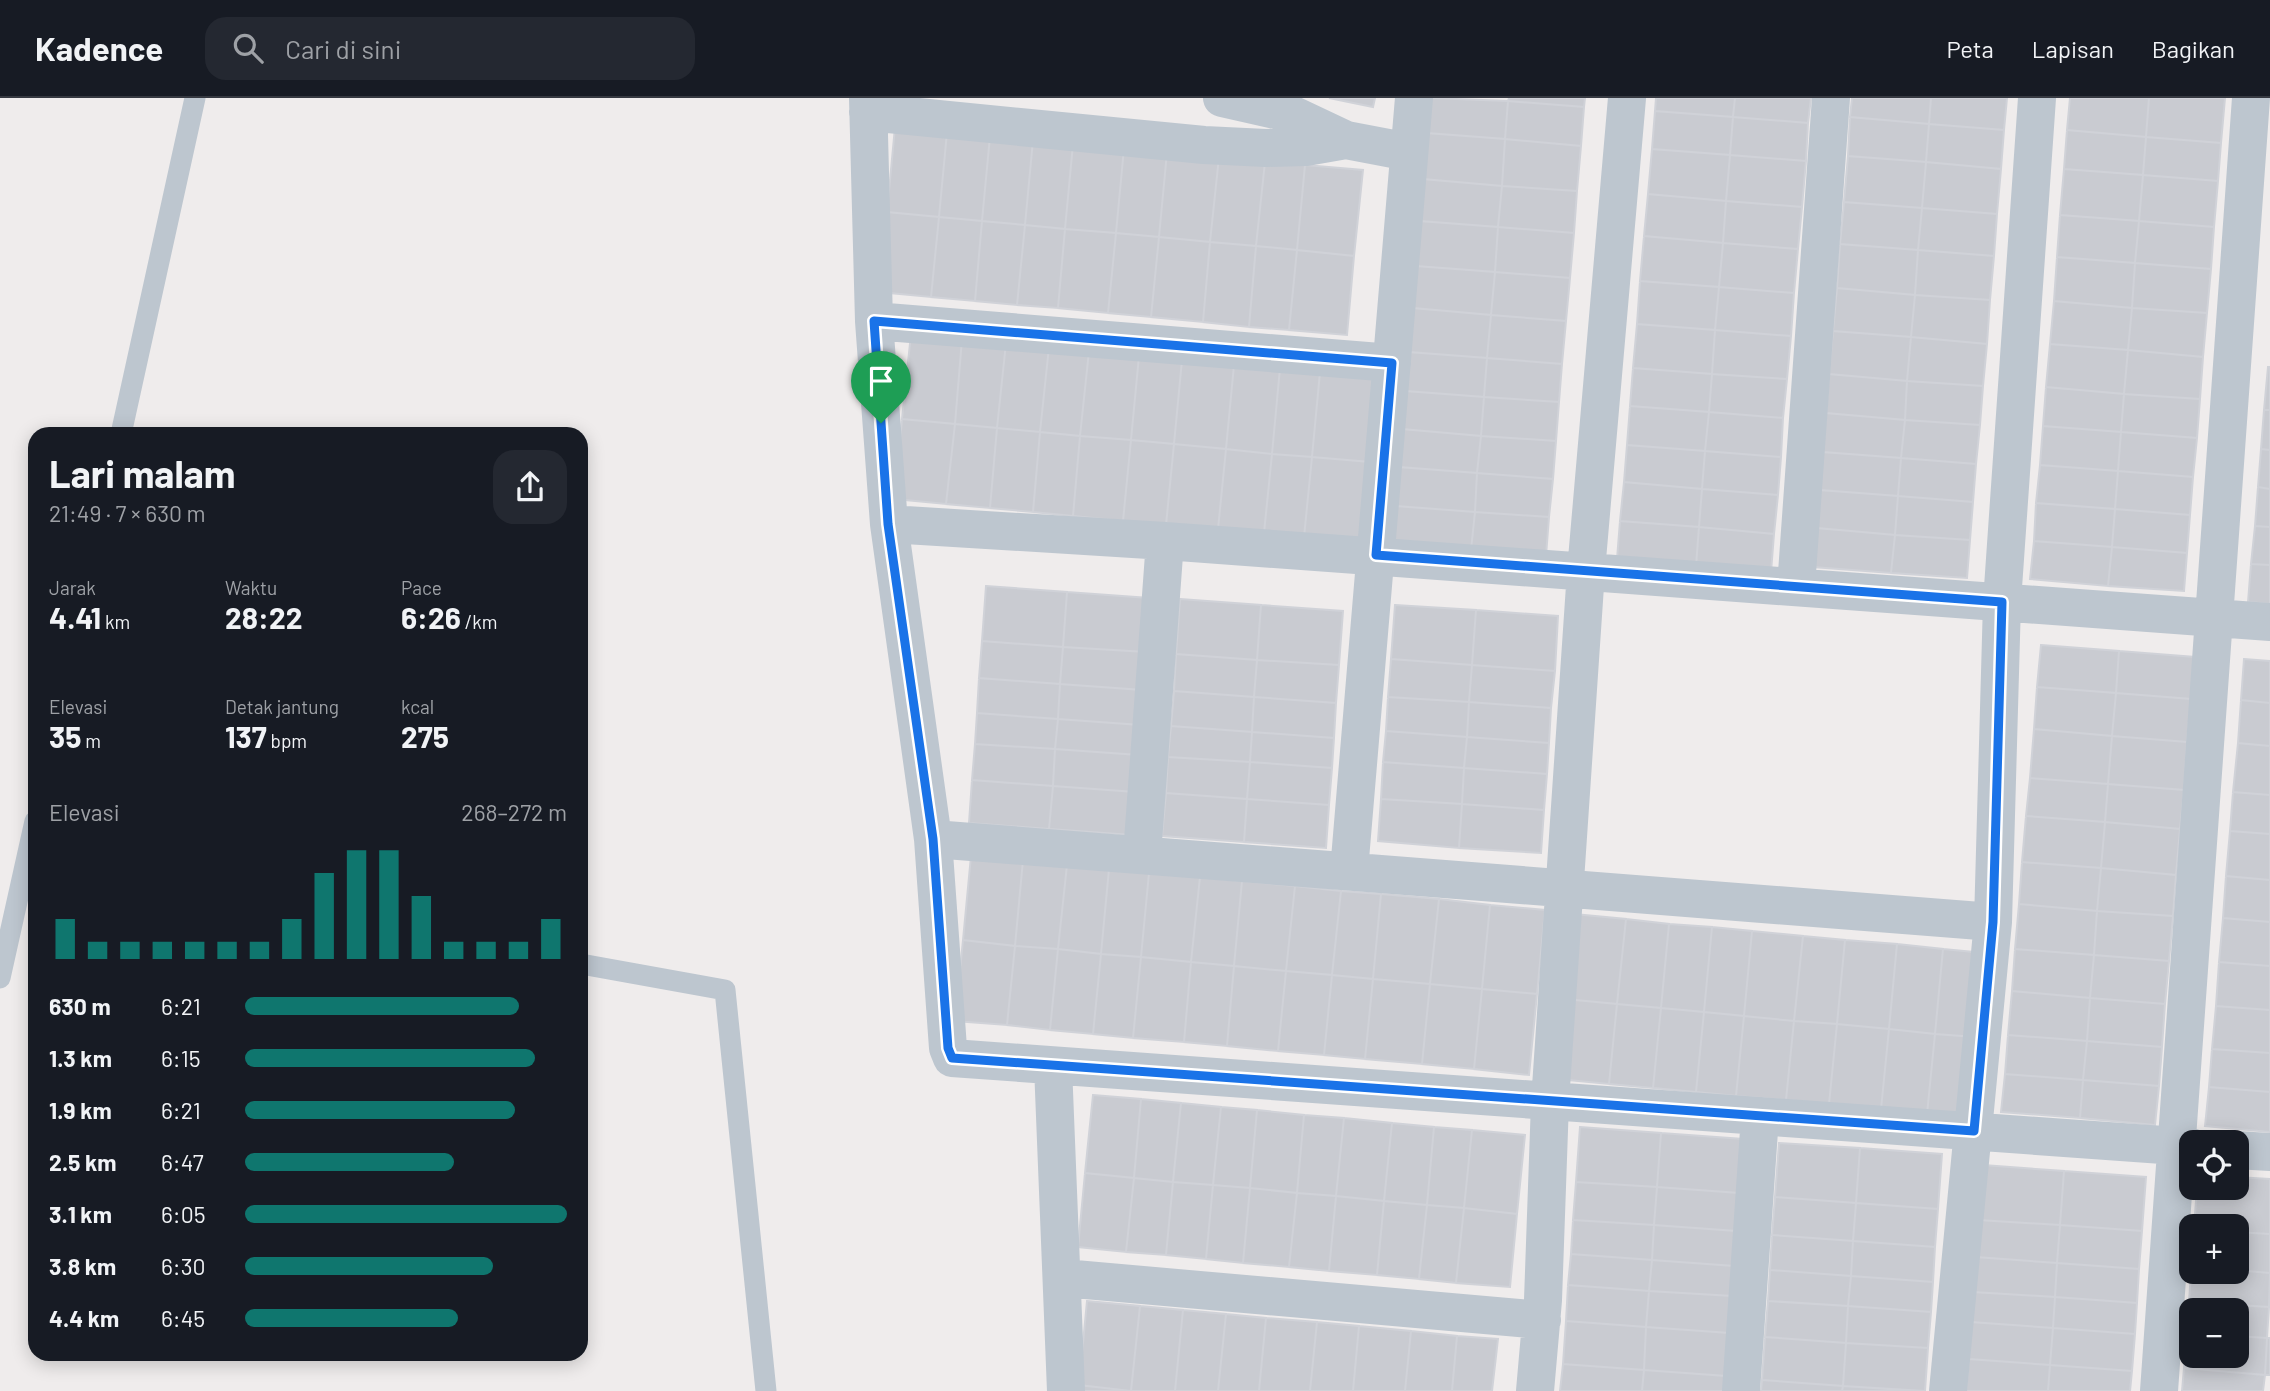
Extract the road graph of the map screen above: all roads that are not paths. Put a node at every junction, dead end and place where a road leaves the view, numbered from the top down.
1 (195, 98) edge
2 (1222, 98) edge
3 (1414, 98) edge
4 (1627, 98) edge
5 (1830, 98) edge
6 (2037, 98) edge
7 (2251, 98) edge
8 (868, 105) edge
9 (1346, 140) junction
10 (1409, 152) junction
11 (874, 321) junction
12 (1392, 363) junction
13 (123, 427) edge
14 (888, 524) junction
15 (1165, 541) junction
16 (1376, 555) junction
17 (1586, 571) junction
18 (1796, 587) junction
19 (2002, 602) junction
20 (2213, 618) junction
21 (2270, 622) edge
22 (933, 839) junction
23 (1142, 855) junction
24 (1349, 871) junction
25 (28, 872) edge
26 (1564, 887) junction
27 (1993, 922) junction
28 (588, 965) edge
29 (0, 978) edge
30 (1053, 1066) junction
31 (1550, 1102) junction
32 (1760, 1116) junction
33 (2184, 1130) edge
34 (1974, 1131) junction
35 (2179, 1146) edge
36 (2249, 1151) edge
37 (2270, 1152) edge
38 (2179, 1187) edge
39 (1063, 1278) junction
40 (1542, 1320) junction
41 (766, 1391) edge
42 (1066, 1391) edge
43 (1535, 1391) edge
44 (1741, 1391) edge
45 (1948, 1391) edge
46 (2159, 1391) edge

1 - 13 lane
2 - 9 street
3 - 10 street
4 - 17 street
5 - 18 street
6 - 19 street
7 - 20 street
8 - 9 street
8 - 11 street
9 - 10 street
10 - 12 street
11 - 12 street
11 - 14 street
12 - 16 street
14 - 15 street
14 - 22 street
15 - 16 street
15 - 23 street
16 - 17 street
16 - 24 street
17 - 18 street
17 - 26 street
18 - 19 street
19 - 20 street
19 - 27 street
20 - 21 street
20 - 33 street
22 - 23 street
22 - 30 street
23 - 24 street
24 - 26 street
25 - 29 lane
26 - 27 street
26 - 31 street
27 - 34 street
28 - 41 lane
30 - 31 street
30 - 39 street
31 - 32 street
31 - 40 street
32 - 34 street
32 - 44 street
34 - 35 street
34 - 45 street
36 - 37 street
38 - 46 street
39 - 40 street
39 - 42 street
40 - 43 street

